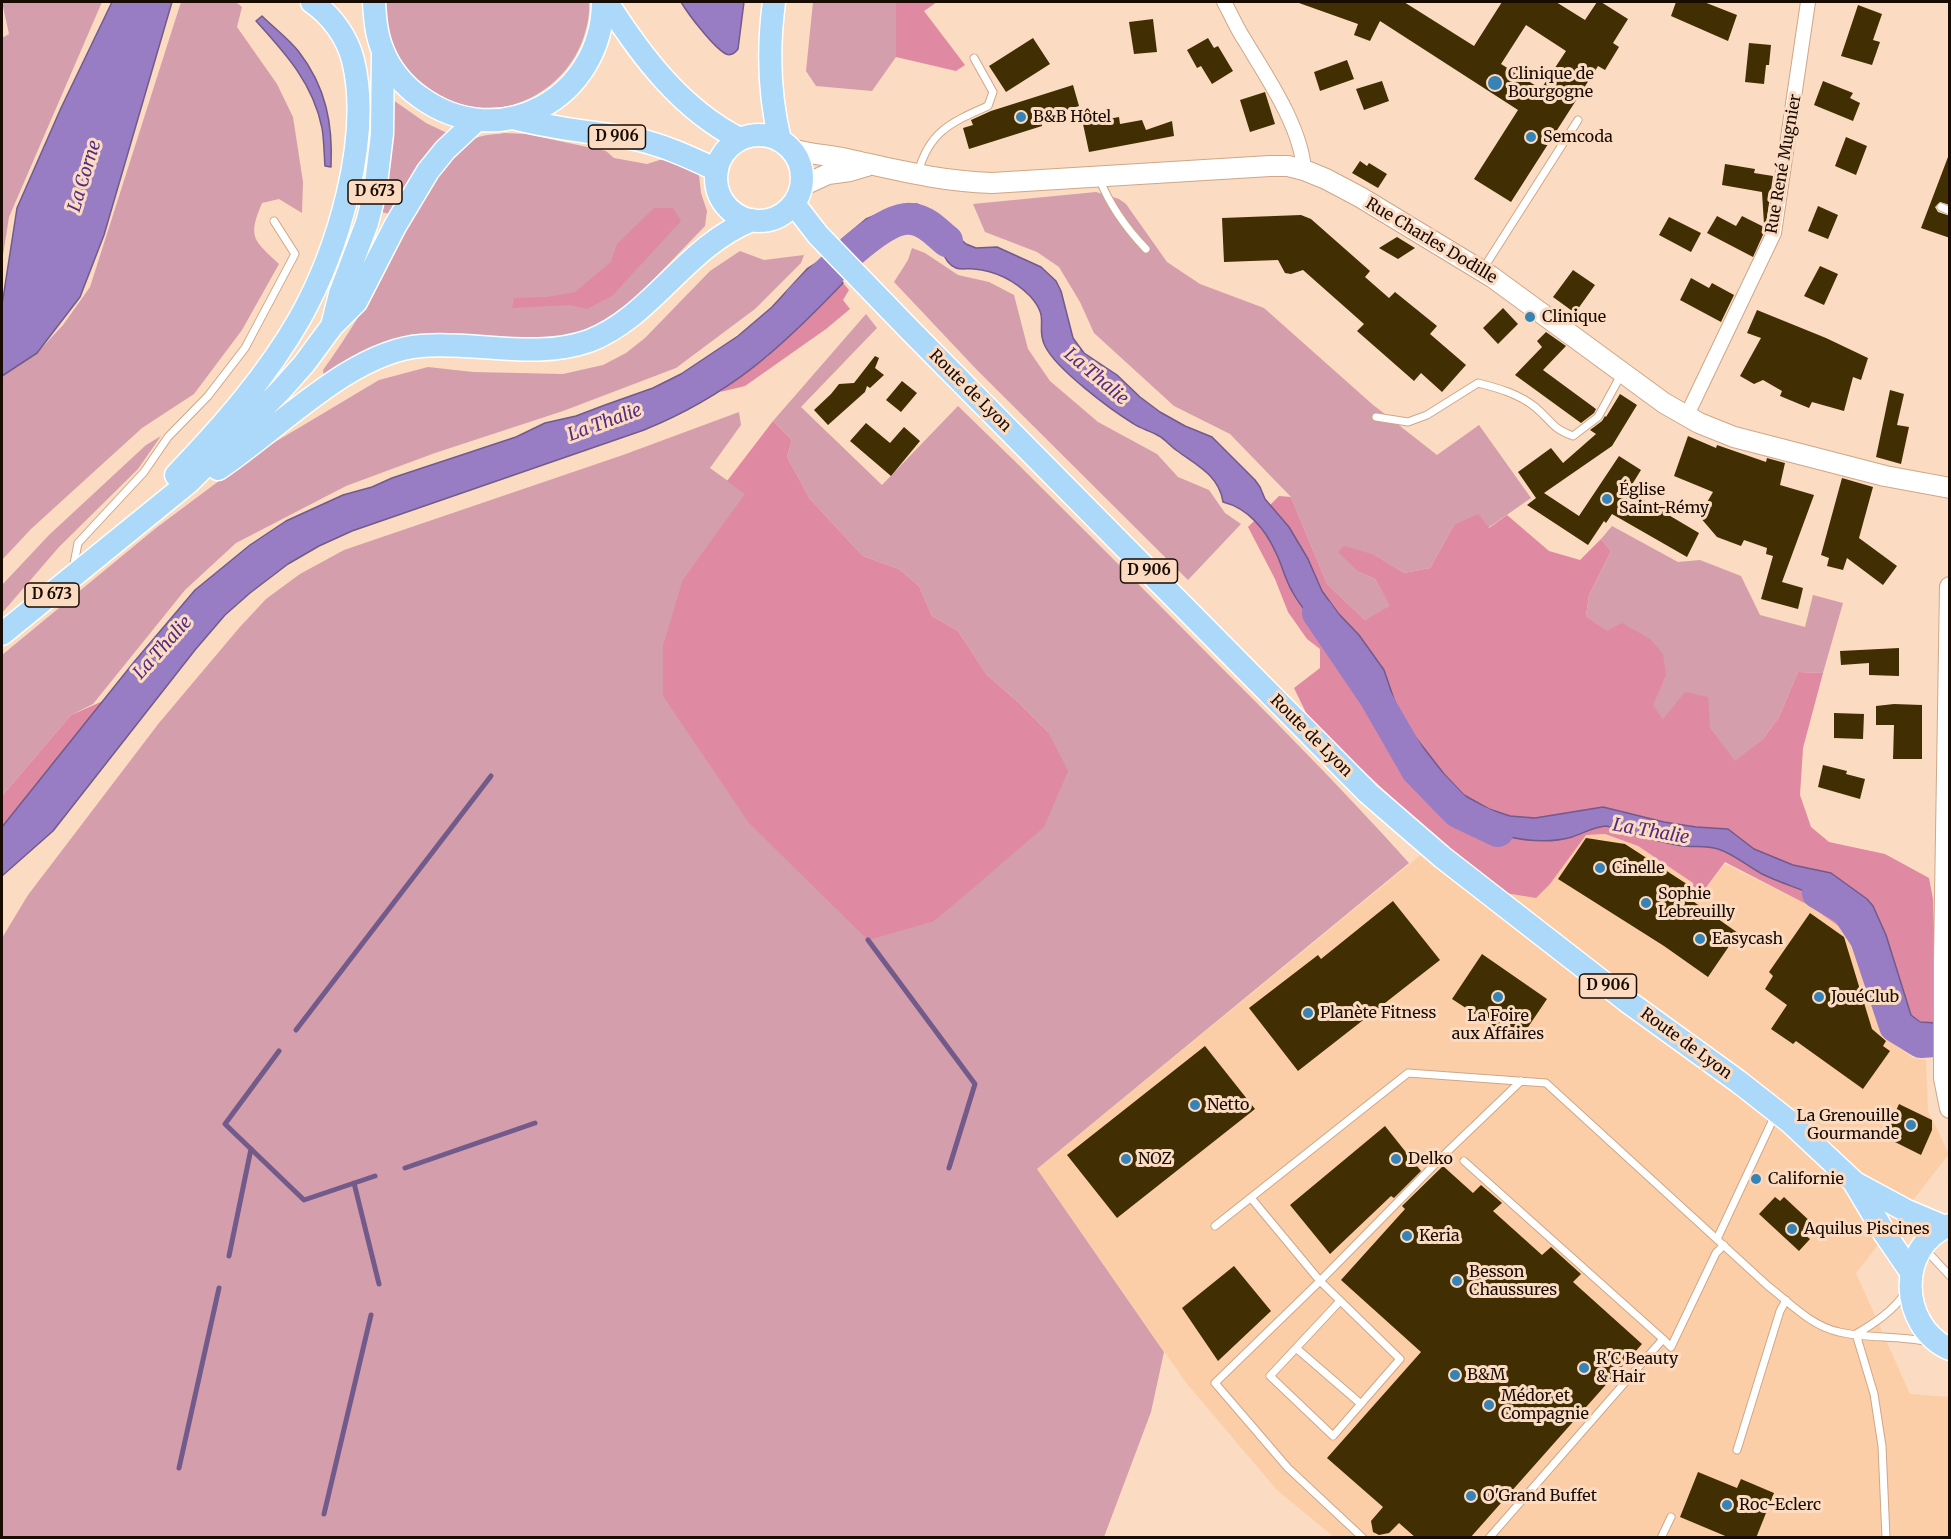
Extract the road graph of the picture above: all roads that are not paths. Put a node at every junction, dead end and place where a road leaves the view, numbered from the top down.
1 (312, 2) edge
2 (356, 2) edge
3 (605, 2) edge
4 (774, 2) edge
5 (1224, 2) edge
6 (1808, 2) edge
7 (374, 13) edge
8 (383, 51) junction
9 (974, 58) dead end
10 (513, 118) junction
11 (477, 120) junction
12 (1578, 120) dead end
13 (740, 139) junction
14 (786, 144) junction
15 (869, 165) junction
16 (717, 170) junction
17 (1304, 170) junction
18 (918, 176) junction
19 (1098, 176) junction
20 (793, 201) junction
21 (1941, 207) dead end
22 (1950, 211) edge
23 (752, 220) junction
24 (274, 221) dead end
25 (1146, 249) dead end
26 (1482, 271) junction
27 (332, 326) junction
28 (1622, 373) junction
29 (1376, 417) dead end
30 (1686, 417) junction
31 (189, 482) junction
32 (1950, 488) edge
33 (102, 554) junction
34 (72, 578) junction
35 (1950, 587) edge
36 (2, 634) edge
37 (1948, 674) edge
38 (1521, 1081) junction
39 (1950, 1108) edge
40 (1776, 1112) junction
41 (1464, 1161) dead end
42 (1854, 1182) junction
43 (1251, 1197) junction
44 (1215, 1226) dead end
45 (1947, 1226) edge
46 (1717, 1239) junction
47 (1724, 1245) junction
48 (1923, 1247) junction
49 (1950, 1276) edge
50 (1910, 1280) junction
51 (1320, 1281) junction
52 (1340, 1300) junction
53 (1786, 1300) junction
54 (1856, 1334) junction
55 (1663, 1339) junction
56 (1296, 1347) junction
57 (1946, 1347) edge
58 (1361, 1404) junction
59 (1737, 1450) dead end
60 (1671, 1517) dead end
61 (1363, 1538) edge
62 (1489, 1538) edge
63 (1661, 1538) edge
64 (1886, 1538) edge

1 - 33 main road
2 - 7 main road
3 - 10 main road
3 - 13 main road
4 - 14 main road
5 - 17 street
6 - 30 street, Rue René Mugnier
7 - 8 main road
8 - 11 main road
8 - 27 main road, D 673
9 - 18 lane
10 - 11 main road
10 - 16 main road, D 906
11 - 27 main road, D 673
12 - 26 lane
13 - 14 main road
13 - 16 main road
14 - 15 main road, Rue Charles Dodille
14 - 20 main road
15 - 18 main road, Rue Charles Dodille
15 - 20 main road, Rue Charles Dodille
16 - 23 main road
17 - 19 main road, Rue Charles Dodille
17 - 26 main road, Rue Charles Dodille
18 - 19 main road, Rue Charles Dodille
19 - 25 lane
20 - 23 main road
20 - 40 main road, Route de Lyon / D 906
21 - 22 lane
23 - 31 main road
24 - 34 lane
26 - 28 main road, Rue Charles Dodille
27 - 31 main road, D 673
28 - 29 lane
28 - 30 main road, Rue Charles Dodille
30 - 32 main road, Rue Charles Dodille
31 - 33 main road, D 673
33 - 34 main road, D 673
34 - 36 main road, D 673
35 - 37 main road
37 - 39 main road
38 - 43 lane
38 - 46 lane
38 - 51 lane
40 - 42 main road, Route de Lyon / D 906
40 - 46 lane
41 - 55 lane
42 - 45 main road, Route de Lyon / D 906
42 - 50 main road, Route de Lyon / D 906
43 - 44 lane
43 - 51 lane
45 - 48 main road
46 - 47 lane
47 - 53 lane
47 - 55 lane
48 - 49 lane
48 - 50 main road
50 - 54 lane
50 - 57 main road, Route de Lyon
51 - 52 lane
51 - 61 lane
52 - 56 lane
52 - 58 lane
53 - 54 lane
53 - 59 lane
54 - 57 lane
54 - 64 lane
55 - 62 lane
56 - 58 lane
56 - 58 lane
60 - 63 lane

